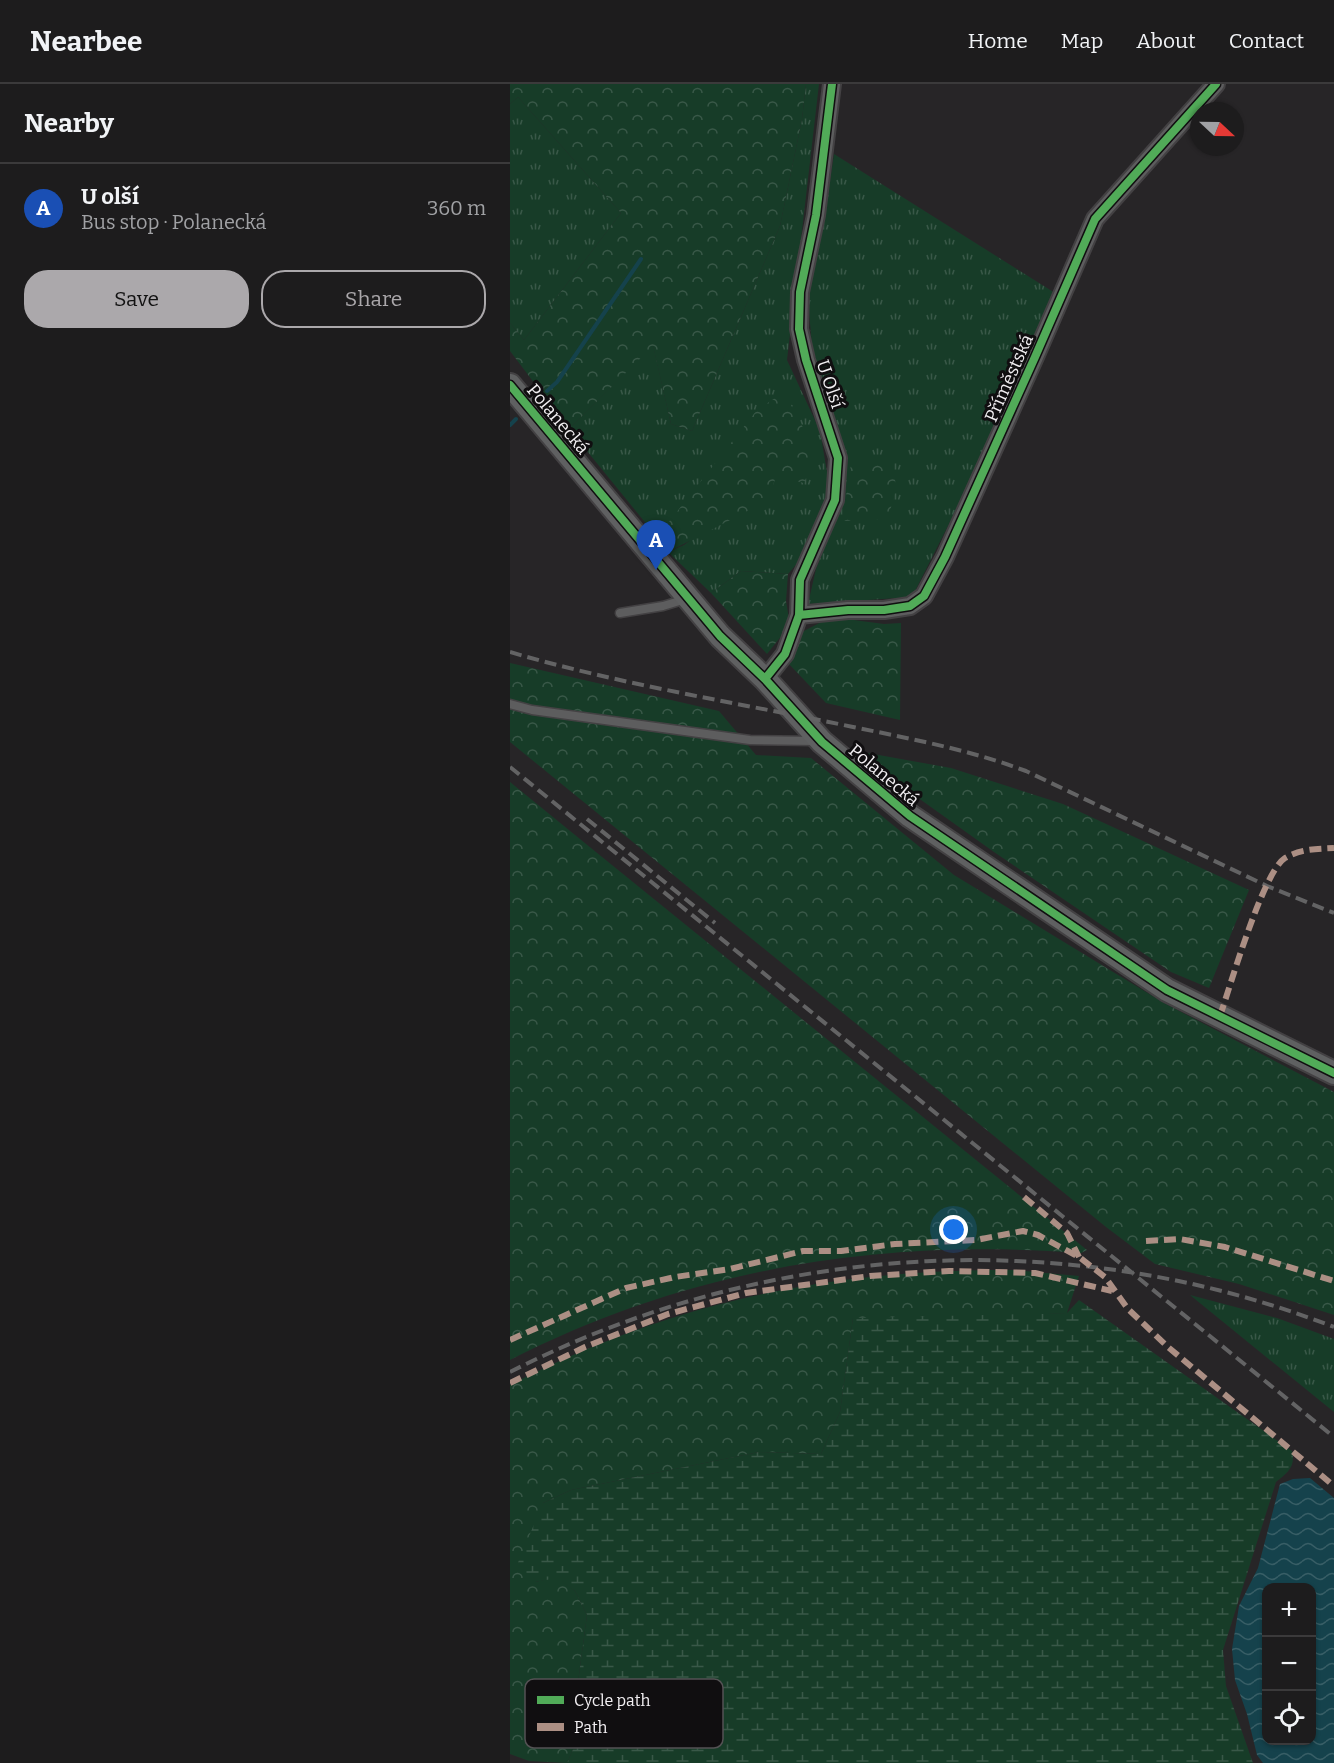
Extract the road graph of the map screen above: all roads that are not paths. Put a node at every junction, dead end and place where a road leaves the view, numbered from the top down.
1 (832, 84) edge
2 (1216, 84) edge
3 (510, 385) edge
4 (689, 598) junction
5 (620, 613) dead end
6 (799, 615) junction
7 (765, 679) junction
8 (510, 704) edge
9 (822, 741) junction
10 (1334, 1073) edge

1 - 6 street, U Olší
2 - 6 street, Příměstská
3 - 4 street, Polanecká
4 - 5 lane
4 - 7 street, Polanecká
6 - 7 street, U Olší
7 - 9 street, Polanecká
8 - 9 lane
9 - 10 street, Polanecká

